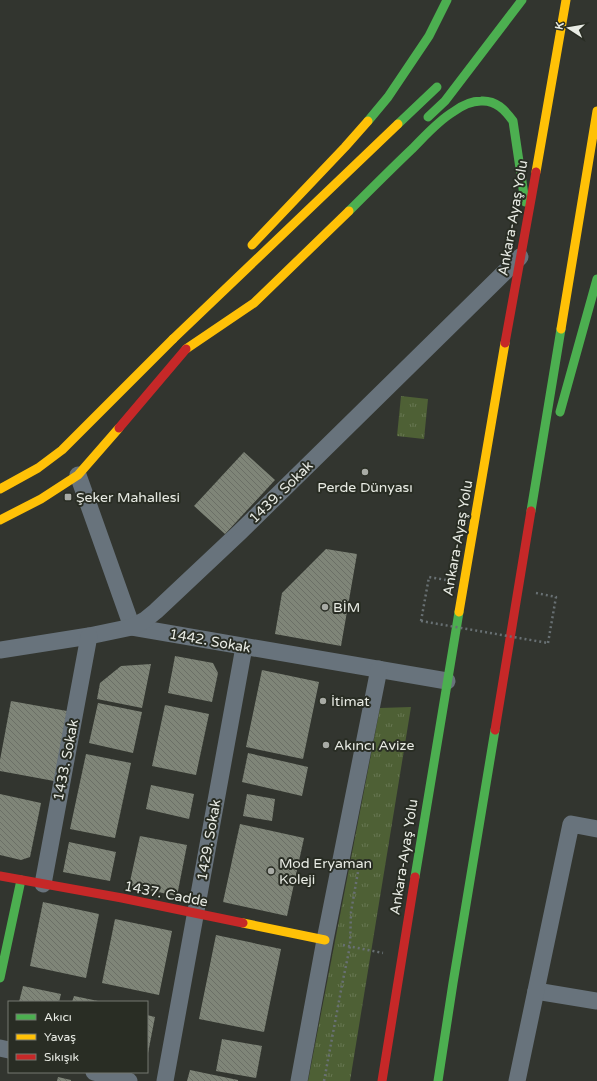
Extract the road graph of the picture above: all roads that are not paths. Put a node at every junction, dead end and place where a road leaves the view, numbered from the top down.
1 (447, 0) edge
2 (522, 0) edge
3 (566, 0) edge
4 (443, 79) dead end
5 (597, 111) edge
6 (422, 123) dead end
7 (587, 174) junction
8 (594, 184) dead end
9 (528, 219) junction
10 (247, 251) dead end
11 (520, 257) junction
12 (597, 279) edge
13 (222, 280) dead end
14 (226, 311) dead end
15 (173, 339) junction
16 (186, 349) junction
17 (557, 423) dead end
18 (551, 446) dead end
19 (78, 475) junction
20 (0, 489) edge
21 (0, 520) edge
22 (530, 521) junction
23 (132, 627) junction
24 (89, 636) junction
25 (244, 647) junction
26 (0, 650) edge
27 (379, 669) junction
28 (447, 681) junction
29 (597, 829) edge
30 (0, 876) edge
31 (21, 880) junction
32 (43, 884) junction
33 (196, 914) junction
34 (325, 940) junction
35 (0, 978) edge
36 (536, 991) junction
37 (597, 1001) edge
38 (98, 1073) edge
39 (129, 1081) edge
40 (165, 1081) edge
41 (299, 1081) edge
42 (382, 1081) edge
43 (438, 1081) edge
44 (517, 1081) edge

1 - 10 main road
2 - 6 main road
3 - 9 main road, Ankara-Ayaş Yolu
4 - 15 main road
5 - 7 main road
7 - 8 main road
7 - 22 main road
9 - 11 main road, Ankara-Ayaş Yolu
9 - 16 main road
11 - 23 street, 1439. Sokak
11 - 28 main road, Ankara-Ayaş Yolu
12 - 17 main road
13 - 15 main road
14 - 16 main road
15 - 20 main road
16 - 19 main road
18 - 22 main road
19 - 21 main road
19 - 23 street
22 - 43 main road
23 - 24 street, 1439. Sokak
23 - 25 street, 1442. Sokak
24 - 26 street, 1439. Sokak
24 - 32 street, 1433. Sokak
25 - 27 street, 1442. Sokak
25 - 33 street, 1429. Sokak
27 - 28 street, 1442. Sokak
27 - 34 street
28 - 42 main road, Ankara-Ayaş Yolu
29 - 36 street
30 - 31 main road, 1437. Cadde
31 - 32 main road, 1437. Cadde
31 - 35 main road
32 - 33 main road, 1437. Cadde
33 - 34 main road, 1437. Cadde
33 - 40 street, 1429. Sokak
34 - 41 street
36 - 37 street
36 - 44 street
38 - 39 street

